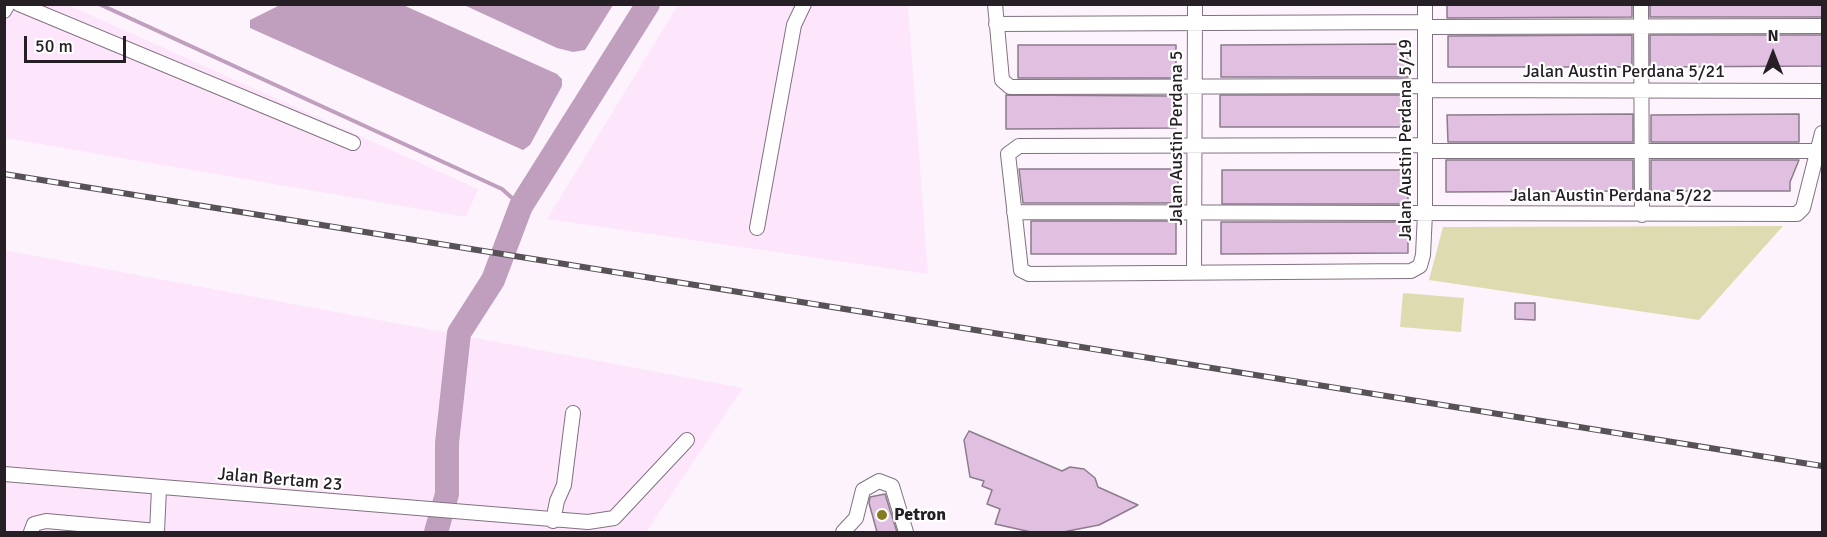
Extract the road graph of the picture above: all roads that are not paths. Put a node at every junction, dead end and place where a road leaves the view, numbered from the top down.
1 (8, 4) edge
2 (19, 4) edge
3 (804, 4) edge
4 (995, 4) edge
5 (1195, 4) edge
6 (1425, 4) edge
7 (1641, 4) edge
8 (4, 11) edge
9 (1195, 22) junction
10 (996, 24) junction
11 (1425, 25) junction
12 (1822, 26) edge
13 (1641, 28) junction
14 (1196, 86) junction
15 (1425, 88) junction
16 (1641, 90) junction
17 (1822, 91) edge
18 (1822, 134) edge
19 (353, 143) dead end
20 (1195, 147) junction
21 (1425, 148) junction
22 (1817, 151) junction
23 (1642, 152) junction
24 (1014, 212) junction
25 (1196, 212) junction
26 (1425, 213) junction
27 (1642, 215) junction
28 (757, 228) dead end
29 (1194, 271) junction
30 (573, 413) dead end
31 (687, 440) dead end
32 (4, 474) edge
33 (159, 488) junction
34 (553, 520) junction
35 (31, 532) edge
36 (157, 532) edge
37 (843, 532) edge
38 (906, 532) edge

1 - 8 street
2 - 19 street
3 - 28 street
4 - 10 street, Jalan Austin Perdana 5/21
5 - 9 street, Jalan Austin Perdana 5
6 - 11 street, Jalan Austin Perdana 5/19
7 - 13 street
9 - 10 street
9 - 11 street
9 - 14 street, Jalan Austin Perdana 5
10 - 14 street, Jalan Austin Perdana 5/21
11 - 13 street
11 - 15 street, Jalan Austin Perdana 5/19
12 - 13 street
13 - 16 street
14 - 15 street, Jalan Austin Perdana 5/21
14 - 20 street, Jalan Austin Perdana 5
15 - 16 street, Jalan Austin Perdana 5/21
15 - 21 street, Jalan Austin Perdana 5/19
16 - 17 street, Jalan Austin Perdana 5/21
16 - 23 street
18 - 22 street
20 - 21 street
20 - 24 street
20 - 25 street, Jalan Austin Perdana 5
21 - 23 street
21 - 26 street, Jalan Austin Perdana 5/19
22 - 23 street
22 - 27 street, Jalan Austin Perdana 5/22
23 - 27 street
24 - 25 street, Jalan Austin Perdana 5/22
24 - 29 street
25 - 26 street, Jalan Austin Perdana 5/22
25 - 29 street, Jalan Austin Perdana 5
26 - 27 street, Jalan Austin Perdana 5/22
26 - 29 street, Jalan Austin Perdana 5/19
30 - 34 street
31 - 34 street, Jalan Bertam 23
32 - 33 street, Jalan Bertam 23
33 - 34 street, Jalan Bertam 23
33 - 36 street
35 - 36 street
37 - 38 street

